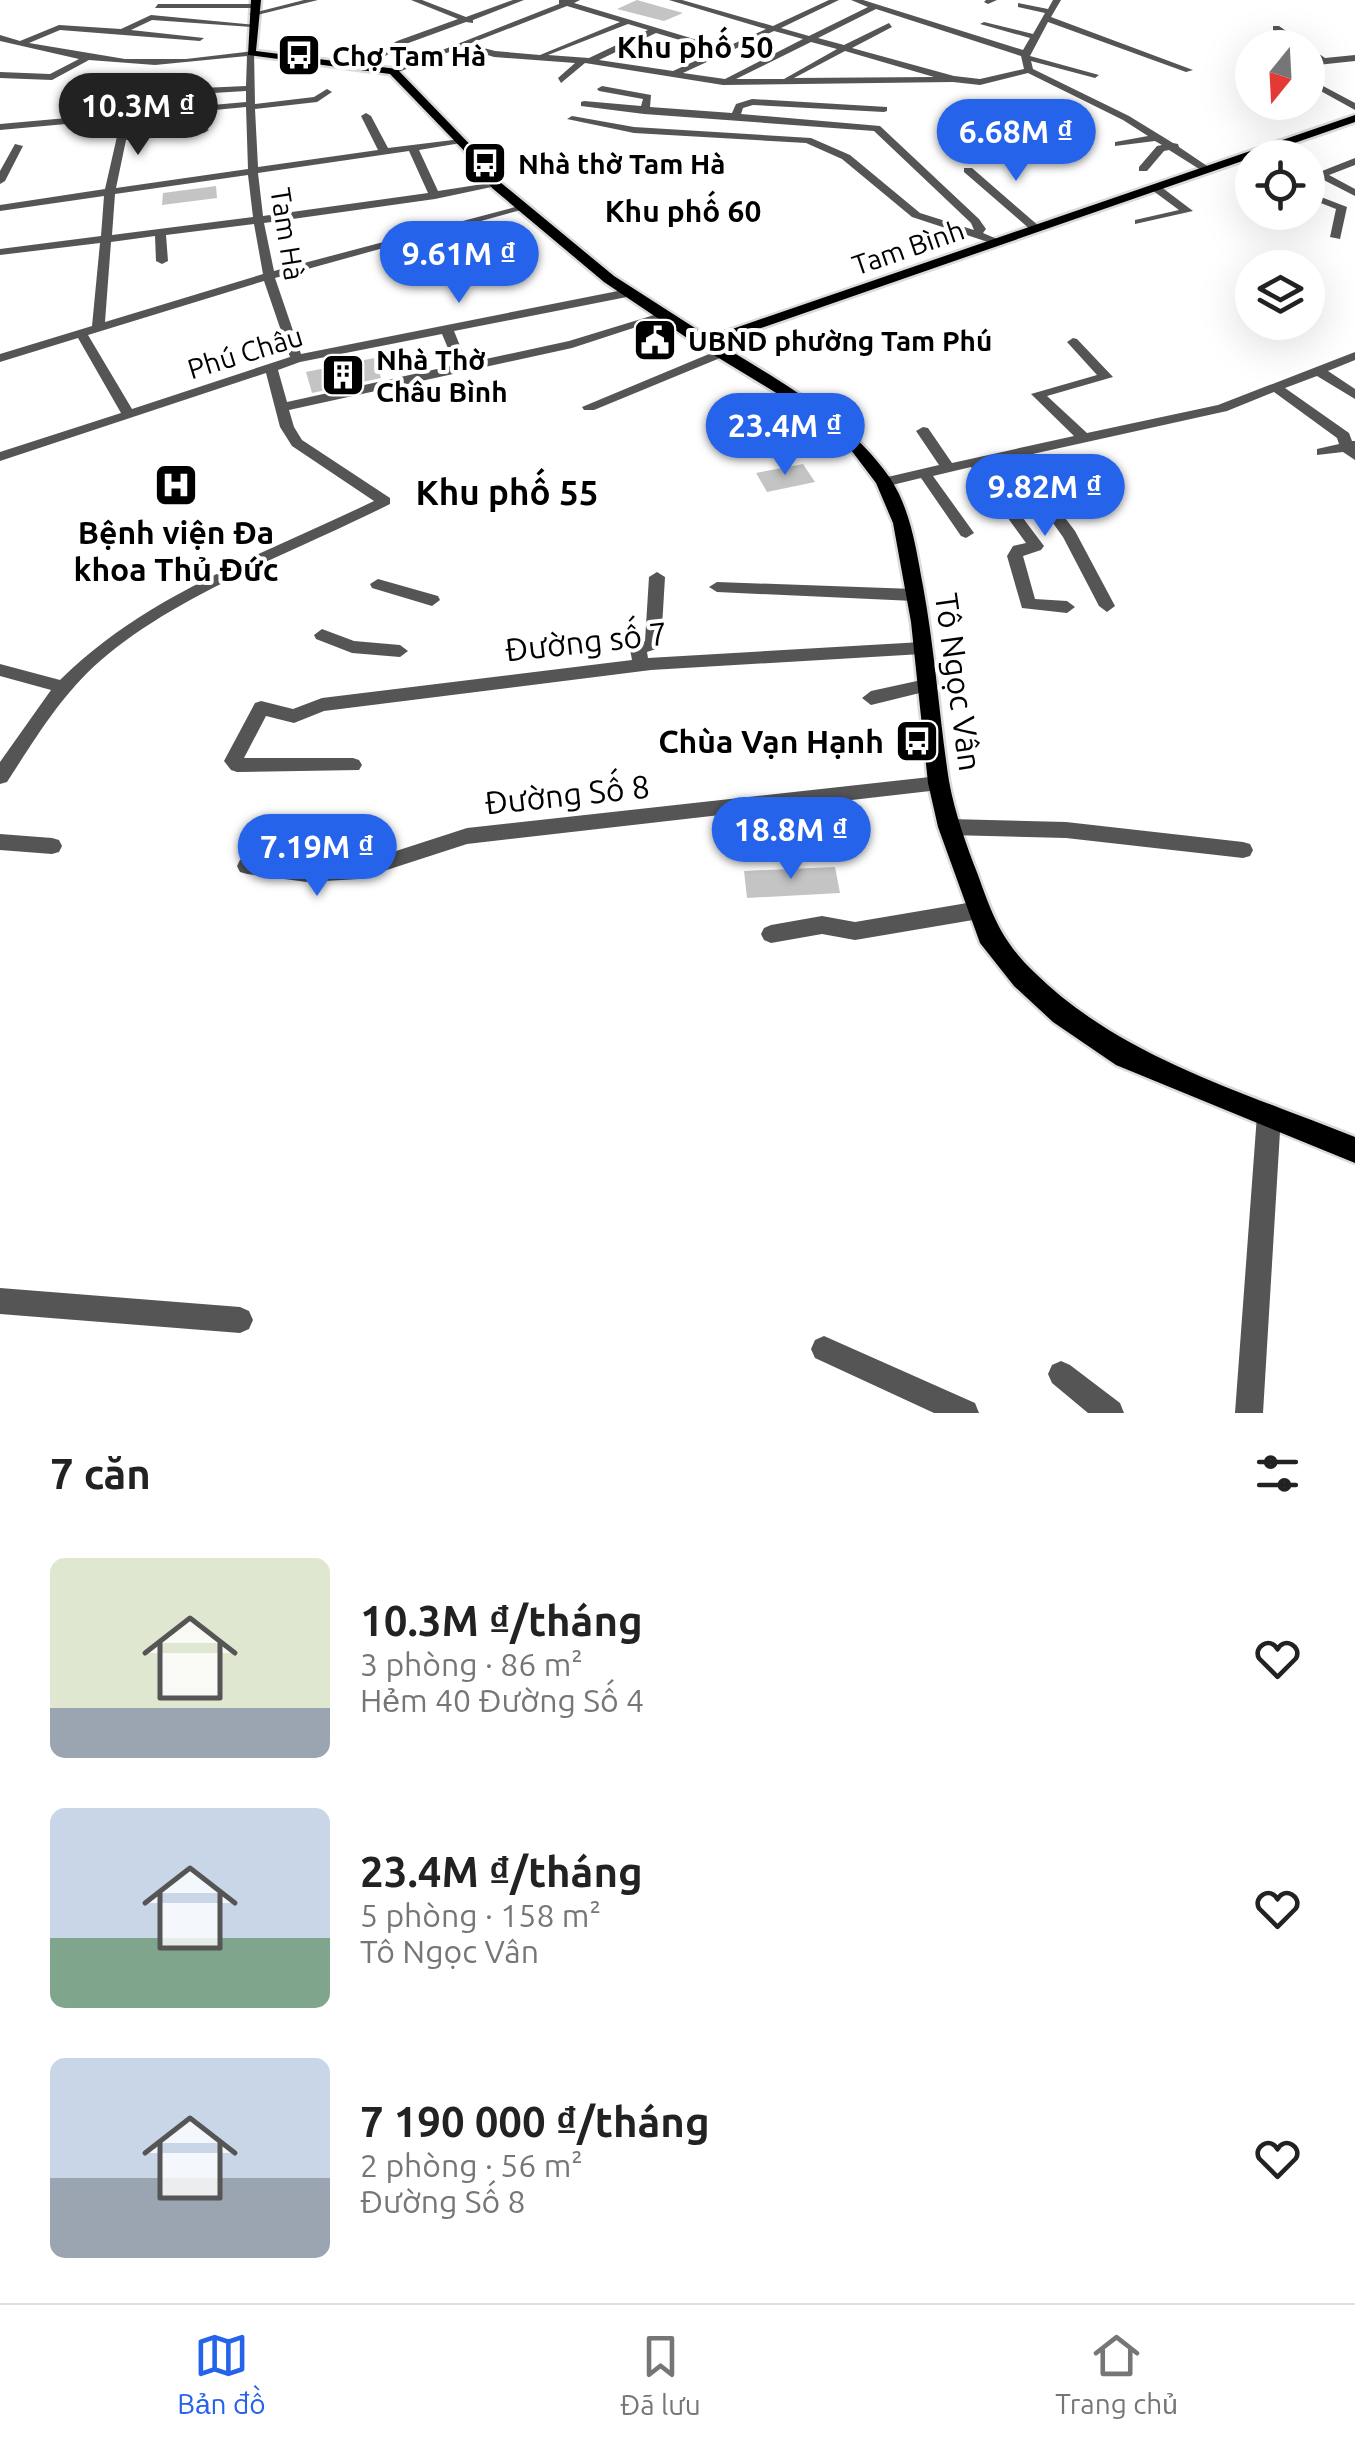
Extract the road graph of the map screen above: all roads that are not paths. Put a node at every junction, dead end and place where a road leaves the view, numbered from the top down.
1 (415, 0) edge
2 (520, 0) edge
3 (553, 0) edge
4 (676, 0) edge
5 (835, 0) edge
6 (855, 0) edge
7 (1031, 0) edge
8 (571, 2) edge
9 (316, 3) edge
10 (1021, 5) dead end
11 (158, 6) dead end
12 (876, 6) junction
13 (1051, 10) edge
14 (254, 11) edge
15 (466, 20) junction
16 (628, 22) junction
17 (1012, 23) dead end
18 (984, 24) dead end
19 (889, 25) dead end
20 (773, 28) junction
21 (1276, 28) dead end
22 (125, 30) junction
23 (494, 30) junction
24 (656, 30) junction
25 (1279, 30) edge
26 (1037, 34) junction
27 (0, 38) edge
28 (200, 38) dead end
29 (811, 38) junction
30 (20, 44) junction
31 (458, 44) junction
32 (845, 48) junction
33 (724, 50) junction
34 (251, 52) junction
35 (890, 52) dead end
36 (1025, 55) junction
37 (89, 57) junction
38 (538, 57) junction
39 (880, 58) junction
40 (1355, 58) edge
41 (586, 61) junction
42 (1325, 61) edge
43 (363, 66) junction
44 (1029, 70) junction
45 (1189, 70) dead end
46 (393, 72) junction
47 (0, 75) edge
48 (1095, 75) dead end
49 (671, 76) junction
50 (954, 79) junction
51 (561, 80) dead end
52 (846, 80) junction
53 (785, 81) junction
54 (723, 82) junction
55 (250, 88) junction
56 (602, 89) dead end
57 (1325, 91) edge
58 (180, 92) dead end
59 (327, 92) dead end
60 (584, 104) dead end
61 (251, 105) junction
62 (1355, 107) edge
63 (644, 111) junction
64 (126, 116) junction
65 (366, 116) dead end
66 (736, 116) junction
67 (1355, 118) edge
68 (572, 119) dead end
69 (861, 124) junction
70 (0, 127) edge
71 (204, 130) dead end
72 (1158, 137) junction
73 (122, 138) junction
74 (1302, 140) edge
75 (458, 141) junction
76 (819, 144) junction
77 (1118, 144) dead end
78 (18, 146) dead end
79 (1175, 146) junction
80 (413, 148) junction
81 (384, 151) junction
82 (1355, 161) edge
83 (1235, 163) edge
84 (1143, 169) dead end
85 (255, 170) junction
86 (968, 170) dead end
87 (1208, 170) junction
88 (1325, 173) edge
89 (1325, 177) edge
90 (0, 181) edge
91 (496, 185) junction
92 (1156, 188) junction
93 (110, 192) junction
94 (1355, 193) edge
95 (435, 196) junction
96 (1325, 201) edge
97 (0, 208) edge
98 (523, 208) junction
99 (1205, 209) dead end
100 (1188, 211) junction
101 (260, 219) junction
102 (1139, 222) dead end
103 (1036, 229) junction
104 (160, 230) junction
105 (977, 234) junction
106 (1336, 236) dead end
107 (106, 237) junction
108 (998, 242) junction
109 (0, 252) edge
110 (162, 261) dead end
111 (270, 276) junction
112 (628, 293) junction
113 (664, 316) junction
114 (98, 327) junction
115 (447, 330) junction
116 (80, 332) junction
117 (1074, 342) dead end
118 (704, 343) junction
119 (722, 353) junction
120 (1355, 356) edge
121 (0, 358) edge
122 (297, 359) junction
123 (271, 368) junction
124 (463, 368) junction
125 (1320, 372) junction
126 (1278, 389) junction
127 (1355, 395) edge
128 (282, 407) junction
129 (589, 407) dead end
130 (129, 415) junction
131 (923, 431) dead end
132 (1084, 438) junction
133 (1352, 449) edge
134 (1322, 452) dead end
135 (1010, 454) junction
136 (0, 457) edge
137 (974, 462) junction
138 (948, 468) junction
139 (924, 473) junction
140 (884, 482) junction
141 (966, 534) dead end
142 (657, 577) dead end
143 (378, 584) dead end
144 (716, 588) dead end
145 (914, 595) junction
146 (432, 600) dead end
147 (1108, 606) dead end
148 (1066, 607) dead end
149 (322, 636) dead end
150 (922, 648) junction
151 (400, 650) dead end
152 (641, 665) junction
153 (0, 670) edge
154 (926, 685) junction
155 (64, 687) junction
156 (871, 698) dead end
157 (353, 765) dead end
158 (3, 766) edge
159 (940, 784) junction
160 (949, 827) junction
161 (0, 842) edge
162 (52, 846) dead end
163 (1243, 850) dead end
164 (247, 866) dead end
165 (978, 910) junction
166 (770, 934) dead end
167 (1269, 1115) junction
168 (1355, 1150) edge
169 (0, 1301) edge
170 (240, 1320) dead end
171 (824, 1349) dead end
172 (1061, 1374) dead end
173 (965, 1413) edge
174 (1110, 1413) edge
175 (1249, 1413) edge

1 - 15 street
2 - 15 street
3 - 8 street
4 - 20 street
5 - 20 street
6 - 12 street
7 - 13 street
8 - 16 street
8 - 23 street
9 - 14 street
10 - 13 street
11 - 14 street
12 - 29 street
12 - 36 street
13 - 26 street
13 - 45 street
14 - 22 street
14 - 34 main road
15 - 23 street
15 - 43 street
16 - 24 street
16 - 38 street
17 - 26 street
18 - 26 street
19 - 32 street
20 - 29 street
20 - 33 street
21 - 25 street
22 - 28 street
22 - 30 street
23 - 31 street
24 - 33 street
24 - 41 street
26 - 36 street
27 - 30 street
29 - 32 street
29 - 54 street
30 - 37 street
31 - 38 street
31 - 46 street
32 - 39 street
32 - 53 street
33 - 49 street
34 - 37 street
34 - 43 main road
34 - 55 street, Tam Hà
35 - 39 street
36 - 44 street
36 - 48 street
37 - 47 street
38 - 41 street
39 - 50 street
39 - 52 street
40 - 42 street
41 - 49 street
41 - 51 street
43 - 46 main road
44 - 50 street
44 - 72 street
46 - 75 main road, Tô Ngọc Vân
49 - 54 street
50 - 52 street
52 - 53 street
53 - 54 street
55 - 58 street
55 - 61 street, Tam Hà
56 - 63 street
57 - 62 street
59 - 61 street
60 - 63 street
61 - 64 street
61 - 85 street, Tam Hà
63 - 66 street
64 - 70 street
64 - 73 street
65 - 81 street
66 - 69 street
66 - 69 street
67 - 74 main road, Tam Bình
68 - 76 street
69 - 76 street
69 - 105 street
71 - 73 street
72 - 77 street
72 - 79 street
73 - 93 street
75 - 80 street
75 - 91 main road, Tô Ngọc Vân
76 - 105 street
78 - 90 street
79 - 84 street
79 - 87 street
80 - 81 street
80 - 95 street
81 - 85 street
82 - 88 street
83 - 87 main road, Tam Bình
85 - 93 street
85 - 101 street, Tam Hà
86 - 103 street
87 - 92 main road, Tam Bình
89 - 94 street
91 - 95 street
91 - 98 main road, Tô Ngọc Vân
92 - 100 street
92 - 103 main road, Tam Bình
93 - 97 street
93 - 107 street
95 - 101 street
96 - 106 street
98 - 111 street
98 - 112 main road, Tô Ngọc Vân
99 - 100 street
100 - 102 street
101 - 104 street
101 - 111 street, Tam Hà
103 - 108 main road, Tam Bình
104 - 107 street
104 - 110 street
105 - 108 street
107 - 109 street
107 - 114 street
108 - 118 main road, Tam Bình
111 - 114 street
111 - 122 street, Tam Hà
112 - 113 main road, Tô Ngọc Vân
112 - 115 street, Phú Châu
113 - 118 main road, Tô Ngọc Vân
113 - 124 street
114 - 116 street
115 - 122 street, Phú Châu
115 - 124 street
116 - 121 street
116 - 130 street
117 - 132 street
118 - 119 main road, Tô Ngọc Vân
119 - 129 street
119 - 140 main road, Tô Ngọc Vân
120 - 125 street
122 - 123 street, Phú Châu
123 - 128 street
123 - 130 street, Phú Châu
124 - 128 street
125 - 126 street
125 - 127 street
126 - 132 street
126 - 133 street
128 - 155 street
130 - 136 street, Phú Châu
131 - 138 street
132 - 135 street
133 - 134 street
135 - 137 street
135 - 147 street
137 - 138 street
137 - 148 street
138 - 139 street
139 - 140 street
139 - 141 street
140 - 145 main road, Tô Ngọc Vân
142 - 152 street
143 - 146 street
144 - 145 street
145 - 150 main road, Tô Ngọc Vân
149 - 151 street
150 - 152 street, Đường số 7
150 - 154 main road, Tô Ngọc Vân
152 - 157 street, Đường số 7
153 - 155 street
154 - 156 street
154 - 159 main road, Tô Ngọc Vân
155 - 158 street
159 - 160 main road, Tô Ngọc Vân
159 - 164 street, Đường Số 8
160 - 163 street
160 - 165 main road, Tô Ngọc Vân
161 - 162 street
165 - 166 street
165 - 167 main road, Tô Ngọc Vân
167 - 168 main road, Tô Ngọc Vân
167 - 175 street
169 - 170 street
171 - 173 street
172 - 174 street

